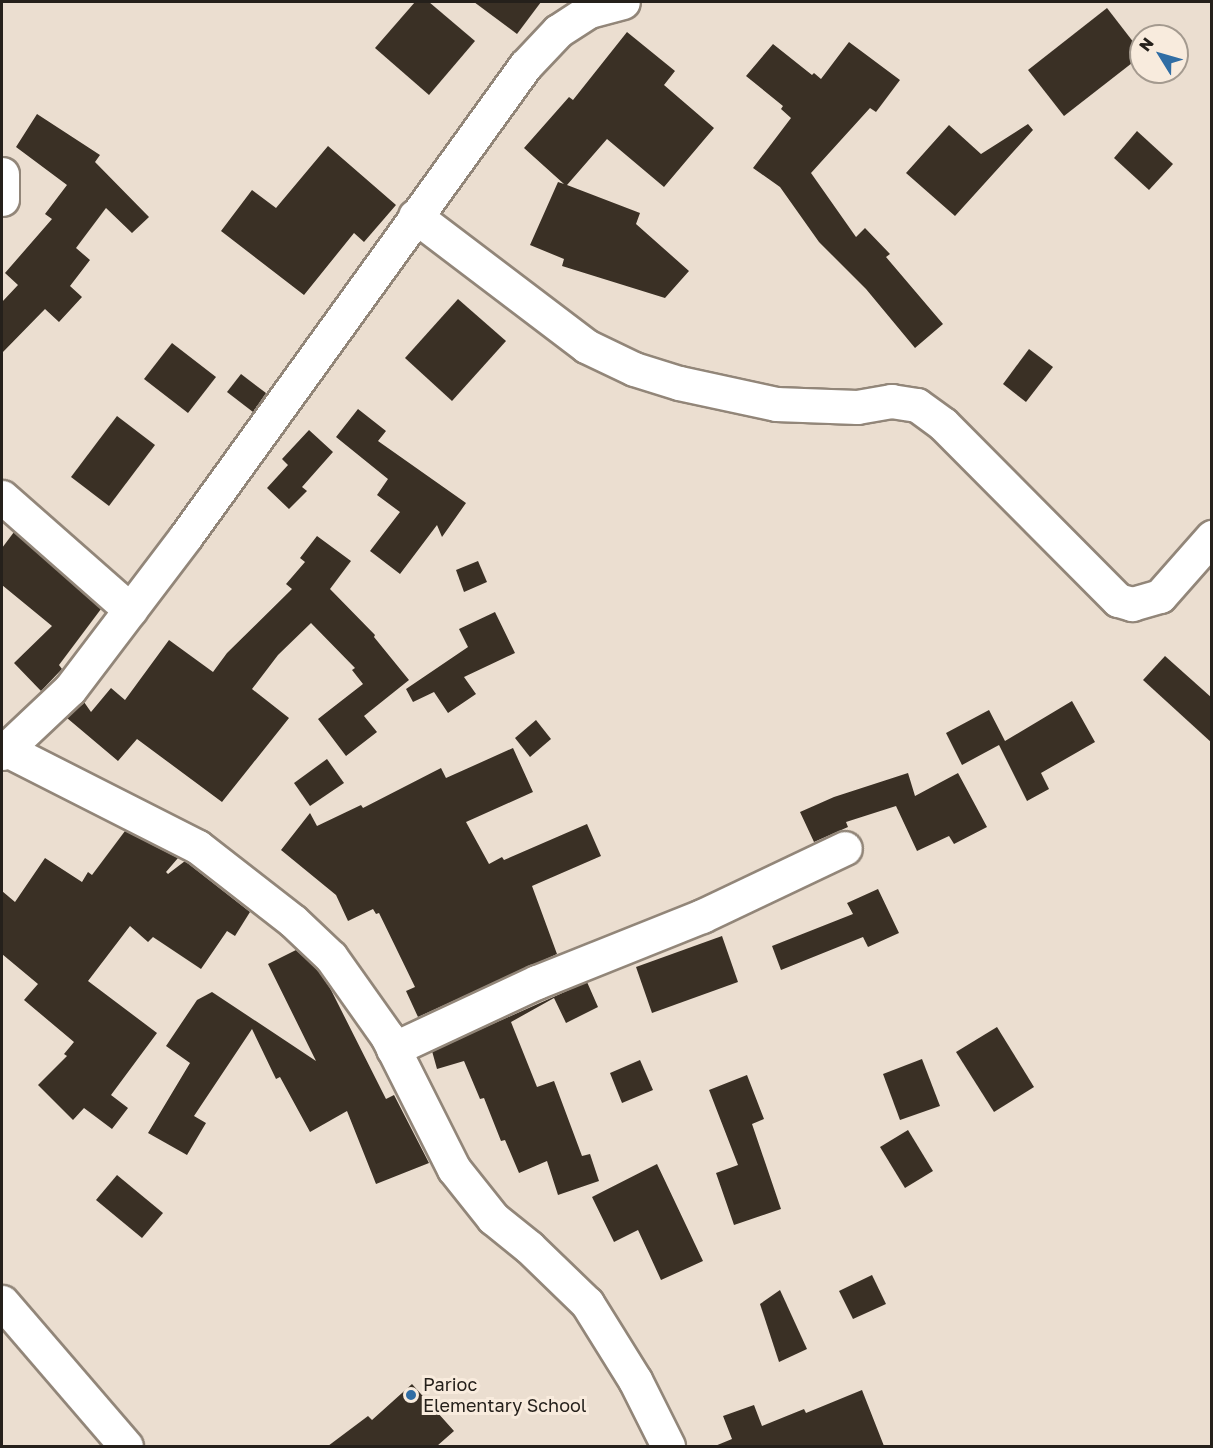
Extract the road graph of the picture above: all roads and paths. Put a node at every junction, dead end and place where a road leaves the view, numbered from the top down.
1 (623, 2) edge
2 (2, 174) edge
3 (2, 199) edge
4 (415, 216) junction
5 (2, 496) edge
6 (1212, 537) edge
7 (130, 610) junction
8 (3, 751) edge
9 (845, 848) dead end
10 (393, 1049) junction
11 (2, 1302) edge
12 (126, 1446) edge
13 (668, 1446) edge

1 - 4 street
2 - 3 street
4 - 6 street
4 - 7 street
5 - 7 street
7 - 8 street
8 - 10 street
9 - 10 street
10 - 13 street
11 - 12 street

